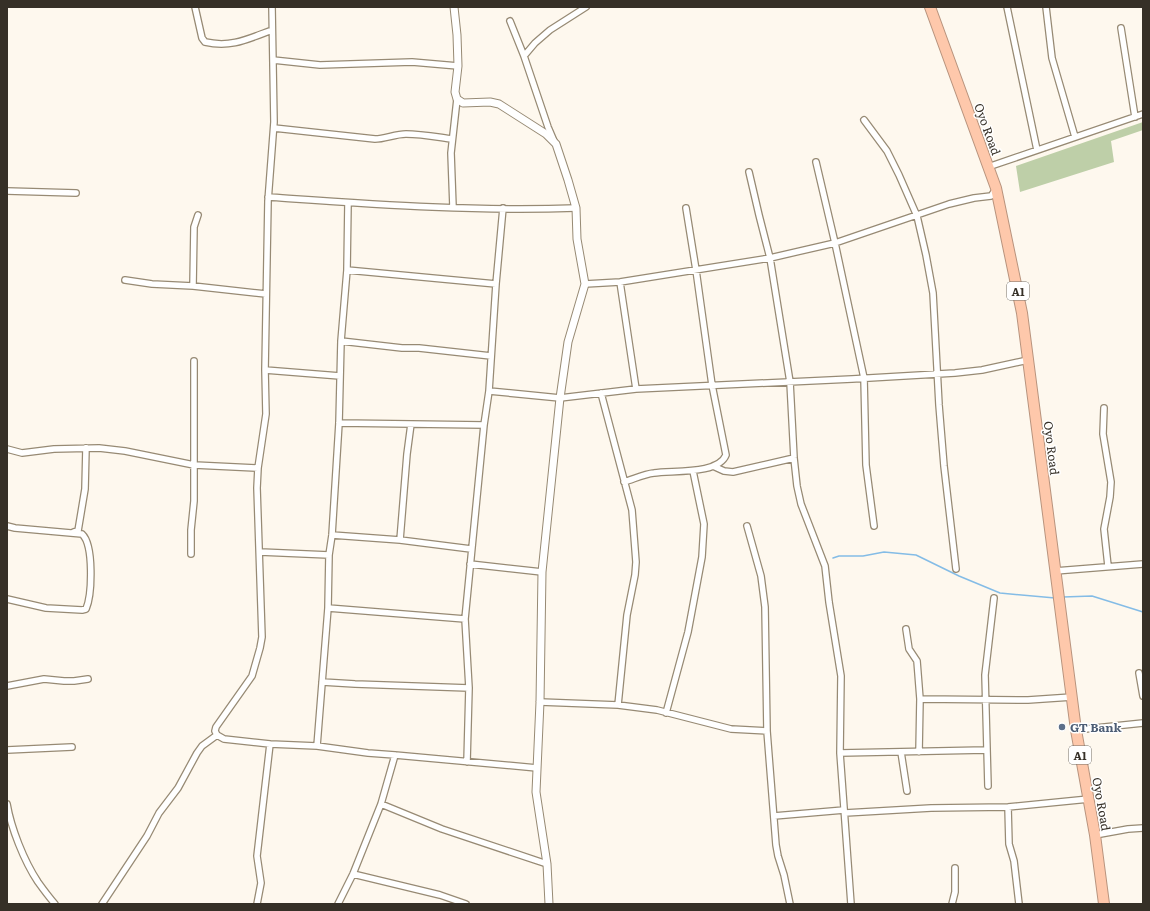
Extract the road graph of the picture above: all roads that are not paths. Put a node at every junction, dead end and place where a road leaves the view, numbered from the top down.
1 (195, 7) edge
2 (272, 7) edge
3 (454, 7) edge
4 (586, 7) edge
5 (930, 7) edge
6 (1006, 7) edge
7 (1046, 7) edge
8 (510, 21) dead end
9 (1121, 28) dead end
10 (272, 30) junction
11 (524, 56) junction
12 (273, 60) junction
13 (458, 66) junction
14 (457, 99) junction
15 (1143, 114) edge
16 (1136, 117) junction
17 (864, 120) dead end
18 (274, 128) junction
19 (1075, 137) junction
20 (452, 139) junction
21 (556, 144) junction
22 (1037, 150) junction
23 (816, 162) dead end
24 (988, 167) junction
25 (750, 172) dead end
26 (996, 188) junction
27 (7, 191) edge
28 (76, 193) dead end
29 (268, 197) junction
30 (348, 203) junction
31 (453, 207) junction
32 (503, 208) junction
33 (576, 208) junction
34 (686, 208) dead end
35 (198, 215) dead end
36 (917, 216) junction
37 (836, 243) junction
38 (770, 258) junction
39 (347, 270) junction
40 (696, 270) junction
41 (125, 280) dead end
42 (620, 282) junction
43 (496, 284) junction
44 (585, 284) junction
45 (193, 286) junction
46 (266, 294) junction
47 (341, 341) junction
48 (491, 356) junction
49 (1028, 360) junction
50 (194, 361) dead end
51 (266, 370) junction
52 (938, 374) junction
53 (340, 376) junction
54 (864, 378) junction
55 (790, 382) junction
56 (712, 385) junction
57 (636, 389) junction
58 (489, 391) junction
59 (602, 393) junction
60 (560, 398) junction
61 (1104, 408) dead end
62 (339, 423) junction
63 (411, 424) junction
64 (484, 425) junction
65 (86, 448) junction
66 (7, 449) edge
67 (794, 458) junction
68 (194, 465) junction
69 (714, 466) junction
70 (258, 468) junction
71 (693, 471) junction
72 (624, 482) junction
73 (7, 526) edge
74 (747, 526) dead end
75 (874, 526) dead end
76 (71, 533) junction
77 (332, 535) junction
78 (400, 540) junction
79 (471, 549) junction
80 (260, 552) junction
81 (191, 554) dead end
82 (329, 555) junction
83 (470, 564) junction
84 (1143, 564) edge
85 (1108, 566) junction
86 (956, 569) dead end
87 (1055, 571) junction
88 (542, 572) junction
89 (994, 598) dead end
90 (7, 599) edge
91 (328, 608) junction
92 (465, 619) junction
93 (906, 629) dead end
94 (1139, 673) dead end
95 (88, 679) dead end
96 (322, 682) junction
97 (7, 686) edge
98 (469, 688) junction
99 (1143, 696) edge
100 (1072, 697) junction
101 (920, 699) junction
102 (986, 699) junction
103 (540, 702) junction
104 (618, 705) junction
105 (666, 713) junction
106 (1143, 723) edge
107 (1076, 730) junction
108 (767, 731) junction
109 (216, 735) junction
110 (270, 744) junction
111 (317, 746) junction
112 (72, 747) dead end
113 (7, 750) edge
114 (986, 750) junction
115 (901, 752) junction
116 (919, 752) junction
117 (840, 753) junction
118 (395, 755) junction
119 (467, 762) junction
120 (537, 768) junction
121 (988, 786) dead end
122 (907, 791) dead end
123 (1089, 799) junction
124 (7, 804) edge
125 (381, 804) junction
126 (1008, 807) junction
127 (844, 812) junction
128 (774, 816) junction
129 (8, 820) edge
130 (1143, 828) edge
131 (1095, 835) junction
132 (547, 864) junction
133 (955, 868) dead end
134 (353, 874) junction
135 (55, 904) edge
136 (102, 904) edge
137 (257, 904) edge
138 (338, 904) edge
139 (466, 904) edge
140 (549, 904) edge
141 (790, 904) edge
142 (851, 904) edge
143 (952, 904) edge
144 (1019, 904) edge
145 (1104, 904) edge

1 - 10 street
2 - 10 street
3 - 13 street
4 - 11 street
5 - 24 highway, Oyo Road / A1
6 - 22 street
7 - 19 street
8 - 11 street
9 - 16 street
10 - 12 street
11 - 21 street
12 - 13 street
12 - 18 street
13 - 14 street
14 - 20 street
14 - 21 street
15 - 16 street
16 - 19 street
17 - 36 street
18 - 20 street
18 - 29 street
19 - 22 street
20 - 31 street
21 - 33 street
22 - 24 street
23 - 37 street
24 - 26 highway, Oyo Road / A1
25 - 38 street
26 - 36 street
26 - 49 highway, Oyo Road / A1
27 - 28 street
29 - 30 street
29 - 46 street
30 - 31 street
30 - 39 street
31 - 32 street
32 - 33 street
32 - 43 street
33 - 44 street
34 - 40 street
35 - 45 street
36 - 37 street
36 - 52 street
37 - 38 street
37 - 54 street
38 - 40 street
38 - 55 street
39 - 43 street
39 - 47 street
40 - 42 street
40 - 56 street
41 - 45 street
42 - 44 street
42 - 57 street
43 - 48 street
44 - 60 street
45 - 46 street
46 - 51 street
47 - 48 street
47 - 53 street
48 - 58 street
49 - 52 street
49 - 87 highway, Oyo Road / A1
50 - 68 street
51 - 53 street
51 - 70 street
52 - 54 street
52 - 86 street
53 - 62 street
54 - 55 street
54 - 75 street
55 - 56 street
55 - 67 street
56 - 57 street
56 - 69 street
57 - 59 street
58 - 60 street
58 - 64 street
59 - 60 street
59 - 72 street
60 - 88 street
61 - 85 street
62 - 63 street
62 - 77 street
63 - 64 street
63 - 78 street
64 - 79 street
65 - 66 street
65 - 68 street
65 - 76 street
67 - 69 street
67 - 117 street
68 - 70 street
68 - 81 street
69 - 71 street
70 - 80 street
71 - 72 street
71 - 105 street
72 - 104 street
73 - 76 street
74 - 108 street
76 - 90 street
77 - 78 street
77 - 82 street
78 - 79 street
79 - 83 street
80 - 82 street
80 - 109 street
82 - 91 street
83 - 88 street
83 - 92 street
84 - 85 street
85 - 87 street
87 - 100 highway, Oyo Road / A1
88 - 103 street
89 - 102 street
91 - 92 street
91 - 96 street
92 - 98 street
93 - 101 street
94 - 99 street
95 - 97 street
96 - 98 street
96 - 111 street
98 - 119 street
100 - 102 street
100 - 107 highway, Oyo Road / A1
101 - 102 street
101 - 116 street
102 - 114 street
103 - 104 street
103 - 120 street
104 - 105 street
105 - 108 street
106 - 107 street
107 - 123 highway, Oyo Road / A1
108 - 128 street
109 - 110 street
109 - 136 street
110 - 111 street
110 - 137 street
111 - 118 street
112 - 113 street
114 - 116 street
114 - 121 street
115 - 116 street
115 - 117 street
115 - 122 street
117 - 127 street
118 - 119 street
118 - 125 street
119 - 120 street
120 - 132 street
123 - 126 street
123 - 131 highway, Oyo Road / A1
124 - 129 street
125 - 132 street
125 - 134 street
126 - 127 street
126 - 144 street
127 - 128 street
127 - 142 street
128 - 141 street
129 - 135 street
130 - 131 street
131 - 145 highway, Oyo Road / A1
132 - 140 street
133 - 143 street
134 - 138 street
134 - 139 street

